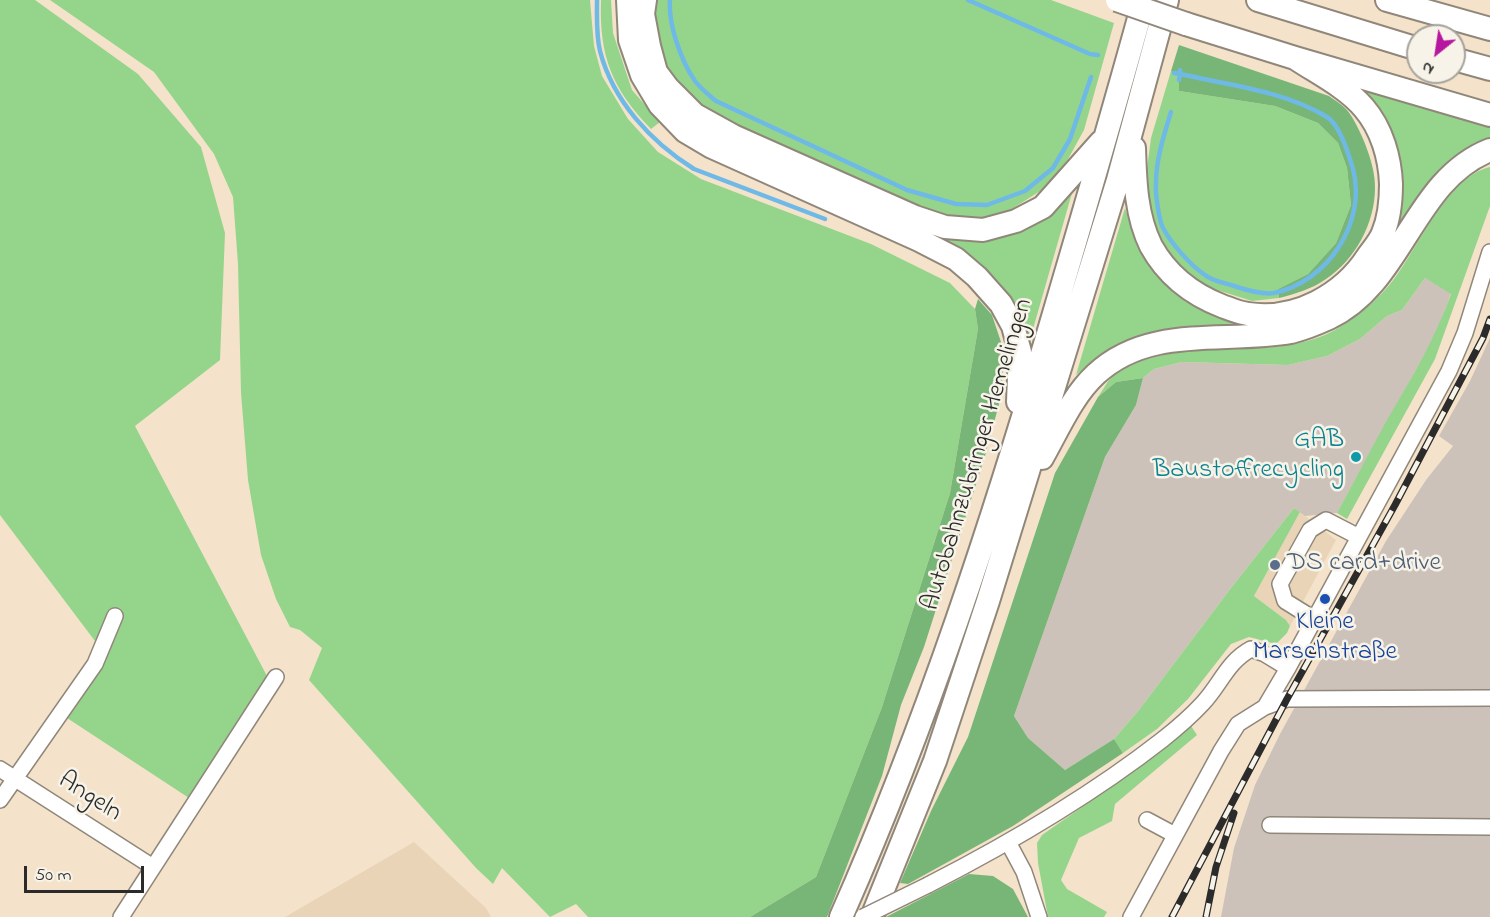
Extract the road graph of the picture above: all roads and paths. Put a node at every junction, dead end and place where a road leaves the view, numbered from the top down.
1 (627, 0) edge
2 (645, 0) edge
3 (1117, 0) edge
4 (1144, 0) edge
5 (1167, 0) edge
6 (1258, 0) edge
7 (1387, 0) edge
8 (1490, 29) edge
9 (1406, 45) edge
10 (1295, 58) junction
11 (1466, 62) edge
12 (1490, 69) edge
13 (1490, 115) edge
14 (1133, 129) junction
15 (1106, 136) junction
16 (1490, 150) edge
17 (1490, 252) edge
18 (1014, 447) junction
19 (1021, 496) junction
20 (1359, 537) junction
21 (115, 616) dead end
22 (1314, 619) junction
23 (1288, 668) junction
24 (276, 677) dead end
25 (1490, 698) edge
26 (1265, 707) junction
27 (0, 769) edge
28 (14, 778) junction
29 (0, 800) edge
30 (1147, 820) dead end
31 (1270, 825) dead end
32 (1490, 827) edge
33 (1175, 835) junction
34 (1008, 842) junction
35 (153, 867) junction
36 (121, 917) edge
37 (842, 917) edge
38 (863, 917) edge
39 (872, 917) edge
40 (1039, 917) edge
41 (1131, 917) edge

1 - 18 highway
2 - 15 highway
3 - 10 highway, bridge
4 - 15 highway, Autobahnzubringer Hemelingen
5 - 14 highway, Autobahnzubringer Hemelingen
6 - 9 highway
7 - 8 highway
10 - 13 highway
10 - 14 highway
11 - 12 highway
14 - 19 highway, Autobahnzubringer Hemelingen
15 - 18 highway, Autobahnzubringer Hemelingen
16 - 19 highway
17 - 20 street
18 - 37 highway, Autobahnzubringer Hemelingen
19 - 39 highway, Autobahnzubringer Hemelingen
20 - 22 street
20 - 22 street
21 - 28 street
22 - 23 street
23 - 26 street
23 - 34 street
24 - 35 street
25 - 26 street
26 - 33 street
27 - 28 street, Angeln
28 - 29 street
28 - 35 street, Angeln
30 - 33 street
31 - 32 street
33 - 41 street
34 - 38 street, bridge
34 - 40 street
35 - 36 street

